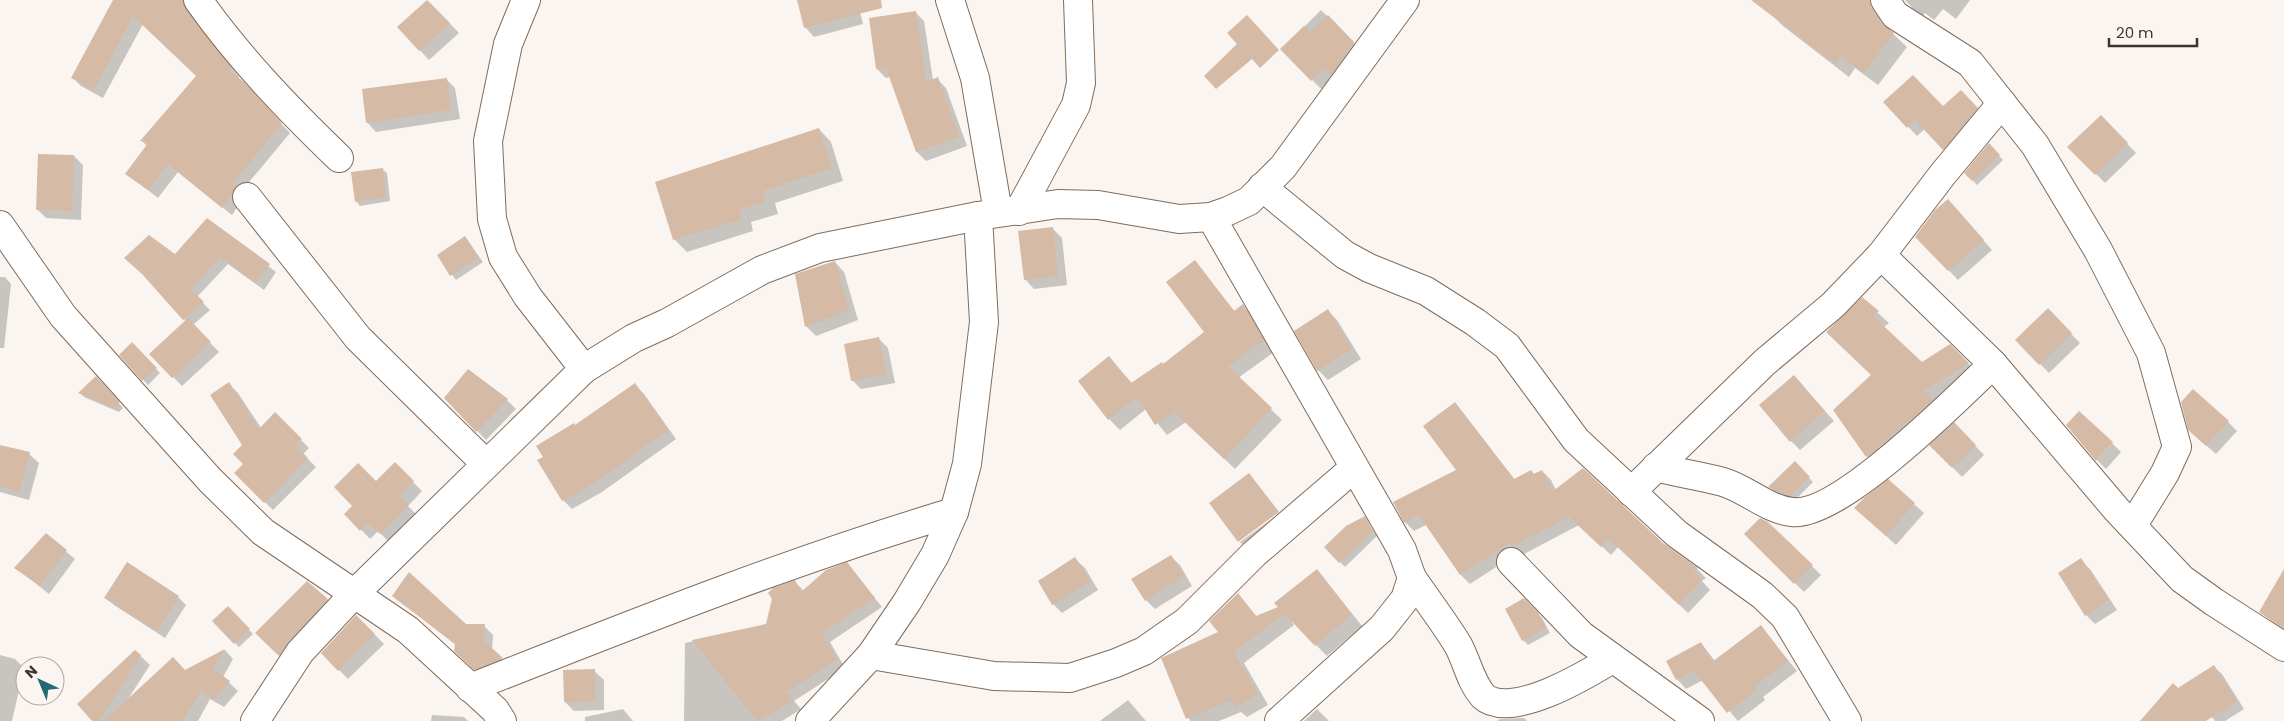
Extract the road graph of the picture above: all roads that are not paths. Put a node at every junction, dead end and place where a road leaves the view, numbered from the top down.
1 (198, 0) edge
2 (526, 0) edge
3 (950, 0) edge
4 (1078, 0) edge
5 (1405, 0) edge
6 (1885, 0) edge
7 (2002, 103) junction
8 (339, 158) dead end
9 (1262, 187) junction
10 (247, 197) dead end
11 (998, 213) junction
12 (1211, 217) junction
13 (0, 225) edge
14 (1881, 255) junction
15 (1993, 364) junction
16 (584, 369) junction
17 (486, 464) junction
18 (1656, 467) junction
19 (1354, 468) junction
20 (1631, 492) junction
21 (954, 512) junction
22 (2133, 525) junction
23 (1511, 562) dead end
24 (1412, 578) junction
25 (355, 593) junction
26 (2284, 647) edge
27 (871, 655) junction
28 (1612, 659) junction
29 (470, 688) junction
30 (255, 721) edge
31 (502, 721) edge
32 (810, 721) edge
33 (1279, 721) edge
34 (1700, 721) edge
35 (1847, 721) edge

1 - 8 street
2 - 16 street
3 - 11 street
4 - 11 street
5 - 9 street
6 - 7 street
7 - 14 street
7 - 22 street
9 - 12 street
9 - 20 street
10 - 17 street
11 - 12 street
11 - 16 street
11 - 21 street
12 - 19 street
13 - 25 street
14 - 15 street
14 - 18 street
15 - 18 street
15 - 22 street
16 - 17 street
17 - 25 street
18 - 20 street
19 - 24 street
19 - 27 street
20 - 35 street
21 - 27 street
21 - 29 street
22 - 26 street
23 - 28 street
24 - 28 street
24 - 33 street
25 - 29 street
25 - 30 street
27 - 32 street
28 - 34 street
29 - 31 street

